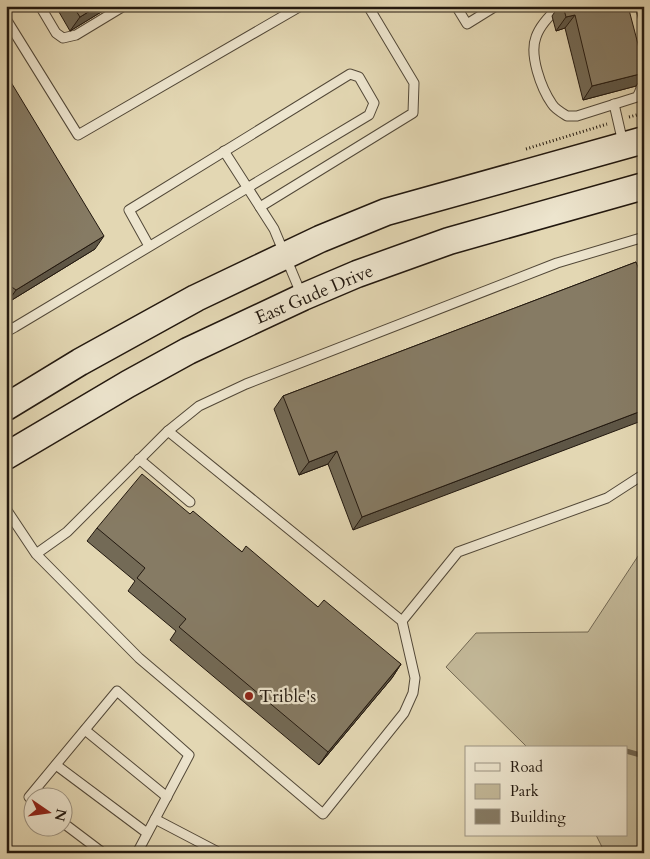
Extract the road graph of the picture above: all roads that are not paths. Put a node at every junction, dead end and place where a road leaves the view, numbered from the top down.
1 (124, 6) edge
2 (299, 6) edge
3 (368, 6) edge
4 (456, 6) edge
5 (496, 6) edge
6 (560, 6) edge
7 (44, 8) edge
8 (6, 19) edge
9 (637, 62) edge
10 (614, 104) junction
11 (634, 143) edge
12 (224, 151) junction
13 (644, 186) edge
14 (248, 188) junction
15 (260, 207) junction
16 (644, 236) edge
17 (150, 246) junction
18 (284, 255) junction
19 (303, 297) junction
20 (6, 332) edge
21 (6, 407) edge
22 (168, 431) junction
23 (6, 456) edge
24 (139, 458) junction
25 (644, 474) edge
26 (190, 502) dead end
27 (6, 509) edge
28 (36, 554) junction
29 (402, 621) junction
30 (85, 730) junction
31 (56, 765) junction
32 (38, 786) edge
33 (167, 797) junction
34 (154, 819) junction
35 (72, 829) edge
36 (147, 833) junction
37 (104, 853) edge
38 (137, 853) edge
39 (220, 853) edge

1 - 7 lane
2 - 8 lane
3 - 15 lane
4 - 5 lane
6 - 10 lane
9 - 10 lane
10 - 11 lane
11 - 18 main road
12 - 14 lane
12 - 14 lane
12 - 17 lane
13 - 19 main road, East Gude Drive
14 - 15 lane
14 - 17 lane
15 - 18 lane
16 - 22 lane
17 - 20 lane
18 - 19 lane
18 - 21 main road
19 - 23 main road, East Gude Drive
22 - 24 lane
22 - 29 lane
24 - 26 lane
24 - 28 lane
25 - 29 lane
27 - 28 lane
28 - 29 lane
30 - 31 lane
30 - 33 lane
30 - 33 lane
31 - 32 lane
31 - 36 lane
33 - 34 lane
34 - 36 lane
34 - 39 lane
35 - 37 lane
36 - 38 lane

